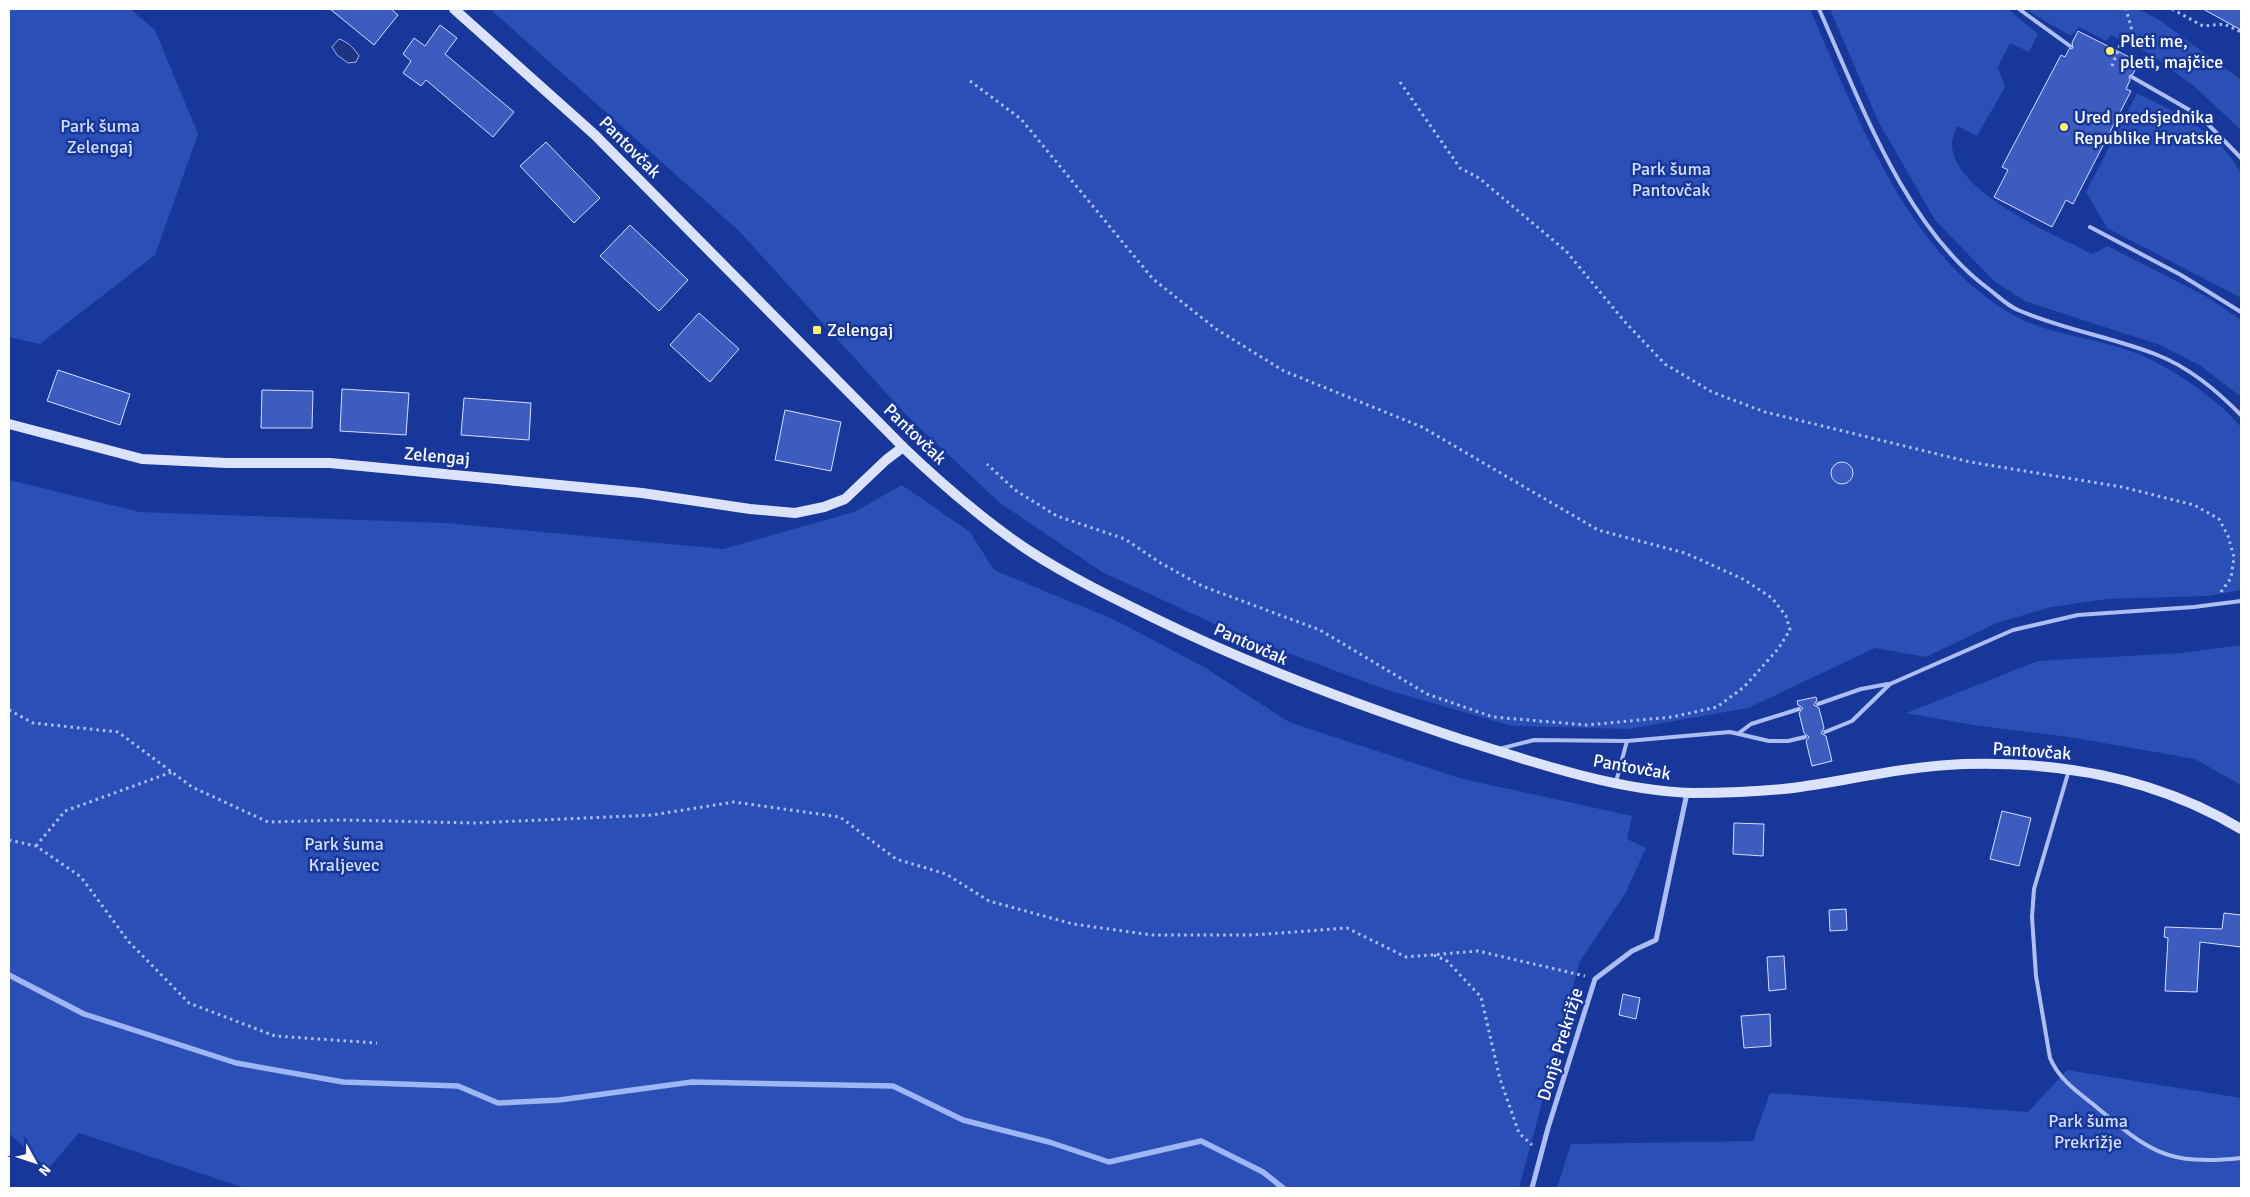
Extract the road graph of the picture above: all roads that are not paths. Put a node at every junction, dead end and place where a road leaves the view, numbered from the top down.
1 (454, 9) edge
2 (1819, 9) edge
3 (2019, 9) edge
4 (2070, 46) dead end
5 (2132, 77) dead end
6 (2241, 158) edge
7 (2090, 227) dead end
8 (2241, 312) edge
9 (2241, 415) edge
10 (9, 424) edge
11 (903, 447) junction
12 (2241, 600) edge
13 (1890, 684) junction
14 (1818, 704) dead end
15 (1799, 709) dead end
16 (1825, 732) dead end
17 (1739, 733) junction
18 (1805, 737) dead end
19 (1627, 741) junction
20 (1494, 750) junction
21 (2069, 770) junction
22 (1616, 782) junction
23 (1687, 793) junction
24 (2241, 829) edge
25 (2241, 1158) edge
26 (1532, 1188) edge

1 - 11 main road, Pantovčak
2 - 9 lane
3 - 4 lane
5 - 6 lane
7 - 8 lane
10 - 11 main road, Zelengaj
11 - 20 main road, Pantovčak
12 - 13 lane
13 - 14 lane
13 - 16 lane
15 - 17 lane
17 - 18 lane
17 - 19 lane
19 - 20 lane
19 - 22 lane
20 - 22 main road, Pantovčak
21 - 23 main road, Pantovčak
21 - 24 main road, Pantovčak
21 - 25 lane
22 - 23 main road, Pantovčak
23 - 26 street, Donje Prekrižje

